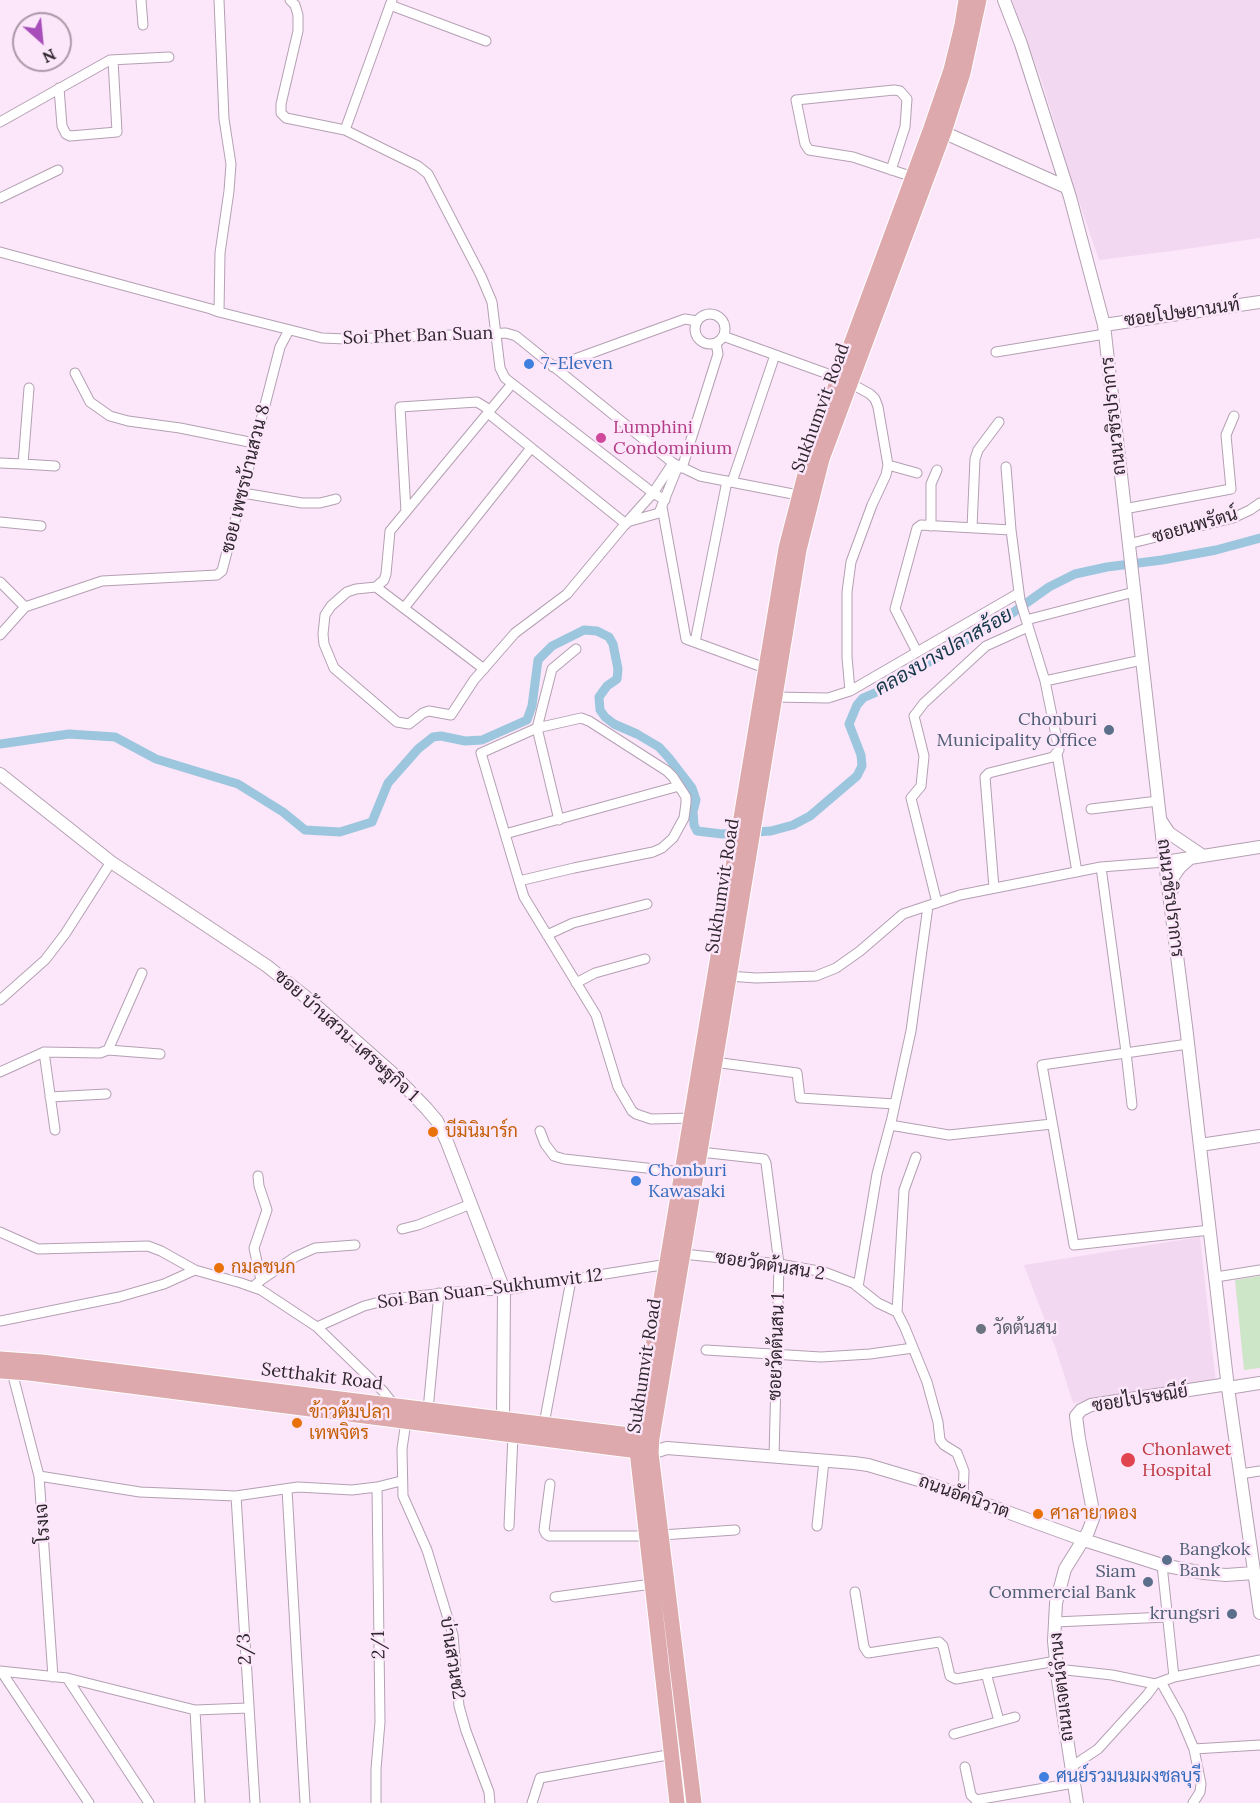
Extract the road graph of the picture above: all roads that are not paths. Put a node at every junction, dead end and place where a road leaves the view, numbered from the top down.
1 (141, 0) edge
2 (219, 0) edge
3 (290, 0) edge
4 (966, 0) edge
5 (980, 0) edge
6 (1004, 0) edge
7 (391, 3) edge
8 (143, 25) dead end
9 (486, 41) dead end
10 (169, 57) dead end
11 (113, 60) junction
12 (59, 88) junction
13 (0, 122) edge
14 (345, 130) junction
15 (937, 130) junction
16 (58, 170) dead end
17 (891, 170) junction
18 (913, 177) junction
19 (1066, 187) junction
20 (0, 198) edge
21 (0, 252) edge
22 (1260, 302) edge
23 (219, 312) junction
24 (697, 321) junction
25 (1105, 329) junction
26 (289, 330) junction
27 (496, 334) junction
28 (719, 339) junction
29 (996, 352) dead end
30 (775, 355) junction
31 (553, 367) junction
32 (75, 373) dead end
33 (847, 378) junction
34 (512, 385) junction
35 (29, 388) dead end
36 (489, 412) junction
37 (1234, 416) dead end
38 (999, 422) dead end
39 (254, 443) junction
40 (531, 448) junction
41 (0, 463) edge
42 (23, 464) junction
43 (888, 465) junction
44 (55, 466) dead end
45 (678, 466) junction
46 (1006, 467) dead end
47 (937, 470) dead end
48 (917, 473) dead end
49 (730, 482) junction
50 (243, 493) junction
51 (652, 493) junction
52 (798, 495) junction
53 (336, 499) dead end
54 (1260, 503) edge
55 (664, 504) junction
56 (1125, 509) junction
57 (406, 512) junction
58 (0, 522) edge
59 (627, 522) junction
60 (41, 526) dead end
61 (931, 526) junction
62 (972, 528) junction
63 (1011, 530) junction
64 (1129, 550) junction
65 (0, 582) edge
66 (376, 587) junction
67 (1134, 592) junction
68 (1020, 596) junction
69 (25, 607) junction
70 (404, 608) junction
71 (1026, 620) junction
72 (0, 634) edge
73 (694, 642) junction
74 (576, 649) dead end
75 (917, 652) junction
76 (1142, 660) junction
77 (765, 668) junction
78 (484, 669) junction
79 (1045, 681) junction
80 (850, 691) junction
81 (774, 697) junction
82 (537, 728) junction
83 (758, 754) junction
84 (1057, 754) junction
85 (0, 774) edge
86 (679, 786) junction
87 (1158, 801) junction
88 (1091, 809) dead end
89 (559, 820) junction
90 (1160, 820) junction
91 (506, 834) junction
92 (745, 837) junction
93 (1260, 847) edge
94 (1203, 856) junction
95 (1189, 859) junction
96 (111, 862) junction
97 (1165, 862) junction
98 (1101, 867) junction
99 (1077, 872) junction
100 (519, 881) junction
101 (994, 888) junction
102 (1170, 900) junction
103 (647, 904) dead end
104 (932, 905) junction
105 (547, 935) junction
106 (645, 959) dead end
107 (142, 973) dead end
108 (728, 976) junction
109 (576, 983) junction
110 (0, 1000) edge
111 (1188, 1044) junction
112 (108, 1050) junction
113 (44, 1052) junction
114 (1126, 1052) junction
115 (160, 1054) dead end
116 (714, 1062) junction
117 (0, 1072) edge
118 (106, 1094) dead end
119 (50, 1097) junction
120 (895, 1104) junction
121 (1132, 1105) dead end
122 (699, 1117) junction
123 (1052, 1124) junction
124 (890, 1125) junction
125 (55, 1130) dead end
126 (540, 1131) dead end
127 (1260, 1136) edge
128 (1200, 1145) junction
129 (700, 1152) junction
130 (916, 1157) dead end
131 (683, 1172) junction
132 (258, 1176) dead end
133 (471, 1204) junction
134 (402, 1229) dead end
135 (1210, 1230) junction
136 (0, 1232) edge
137 (355, 1245) dead end
138 (683, 1254) junction
139 (668, 1264) junction
140 (779, 1264) junction
141 (195, 1270) junction
142 (1260, 1270) edge
143 (1216, 1276) junction
144 (261, 1280) junction
145 (571, 1280) junction
146 (253, 1287) junction
147 (858, 1287) junction
148 (504, 1290) junction
149 (440, 1293) junction
150 (897, 1312) junction
151 (0, 1321) edge
152 (317, 1327) junction
153 (913, 1348) junction
154 (706, 1350) dead end
155 (778, 1354) junction
156 (0, 1359) edge
157 (6, 1371) edge
158 (1260, 1383) edge
159 (1228, 1386) junction
160 (394, 1406) junction
161 (428, 1410) junction
162 (503, 1419) junction
163 (406, 1421) junction
164 (544, 1424) junction
165 (513, 1435) junction
166 (644, 1444) junction
167 (774, 1457) junction
168 (824, 1461) junction
169 (1260, 1471) edge
170 (1240, 1474) junction
171 (39, 1476) junction
172 (401, 1481) junction
173 (550, 1484) dead end
174 (377, 1487) junction
175 (287, 1488) junction
176 (236, 1496) junction
177 (963, 1496) junction
178 (509, 1526) dead end
179 (817, 1526) dead end
180 (735, 1530) dead end
181 (654, 1535) junction
182 (1083, 1540) junction
183 (1162, 1565) junction
184 (1255, 1565) edge
185 (652, 1584) junction
186 (855, 1592) dead end
187 (555, 1597) dead end
188 (1260, 1613) edge
189 (1167, 1617) junction
190 (1055, 1622) junction
191 (1260, 1660) edge
192 (1056, 1665) junction
193 (1, 1671) edge
194 (986, 1673) junction
195 (53, 1677) junction
196 (1173, 1677) junction
197 (67, 1678) junction
198 (1158, 1683) junction
199 (248, 1708) junction
200 (195, 1710) junction
201 (1015, 1717) dead end
202 (999, 1721) junction
203 (954, 1734) dead end
204 (1260, 1745) edge
205 (1194, 1749) junction
206 (673, 1754) junction
207 (965, 1767) dead end
208 (1071, 1767) junction
209 (1074, 1783) junction
210 (89, 1803) edge
211 (149, 1803) edge
212 (200, 1803) edge
213 (255, 1803) edge
214 (305, 1803) edge
215 (376, 1803) edge
216 (490, 1803) edge
217 (532, 1803) edge
218 (677, 1803) edge
219 (694, 1803) edge
220 (1077, 1803) edge
221 (1193, 1803) edge

1 - 8 street
2 - 23 street
3 - 14 street
4 - 15 main road, Sukhumvit Road
5 - 15 main road, Sukhumvit Road
6 - 19 street, ถนนวชิรปราการ
7 - 9 street
7 - 14 street
10 - 11 street
11 - 12 street
11 - 12 street
12 - 13 street
14 - 27 street
15 - 18 main road, Sukhumvit Road
15 - 19 street
15 - 33 main road, Sukhumvit Road
16 - 20 street
17 - 17 street
17 - 18 street
18 - 33 main road, Sukhumvit Road
19 - 25 street, ถนนวชิรปราการ
21 - 23 street, Soi Phet Ban Suan
22 - 25 street, ซอยโปษยานนท์
23 - 26 street, Soi Phet Ban Suan
24 - 28 street
24 - 28 street
24 - 31 street
25 - 29 street
25 - 56 street, ถนนวชิรปราการ
26 - 27 street, Soi Phet Ban Suan
26 - 39 street, ซอย เพชรบ้านสวน 8
27 - 31 street, Soi Phet Ban Suan
27 - 34 street
28 - 30 street
28 - 45 street
30 - 33 street
30 - 49 street
31 - 45 street, Soi Phet Ban Suan
32 - 39 street
33 - 43 street
33 - 52 main road, Sukhumvit Road
33 - 81 main road, Sukhumvit Road
34 - 36 street
34 - 51 street
35 - 42 street
36 - 40 street
36 - 57 street
36 - 57 street
37 - 56 street
38 - 62 street
39 - 50 street, ซอย เพชรบ้านสวน 8
40 - 59 street
40 - 70 street
41 - 42 street
42 - 44 street
43 - 48 street
43 - 80 street
45 - 49 street, Soi Phet Ban Suan
45 - 51 street
45 - 55 street
46 - 63 street
47 - 61 street
49 - 52 street, Soi Phet Ban Suan
49 - 73 street
50 - 53 street
50 - 69 street, ซอย เพชรบ้านสวน 8
51 - 55 street
51 - 59 street
52 - 77 main road, Sukhumvit Road
54 - 64 street, ซอยนพรัตน์
55 - 59 street
55 - 73 street
56 - 64 street, ถนนวชิรปราการ
57 - 66 street
58 - 60 street
59 - 78 street
61 - 62 street
61 - 75 street
62 - 63 street
63 - 68 street
64 - 67 street, ถนนวชิรปราการ
65 - 69 street
66 - 70 street
66 - 78 street
67 - 71 street
67 - 76 street, ถนนวชิรปราการ
68 - 71 street
68 - 75 street
69 - 72 street, ซอย เพชรบ้านสวน 8
70 - 78 street
71 - 79 street
71 - 104 street
73 - 77 street
74 - 82 street
75 - 80 street
76 - 79 street
76 - 87 street, ถนนวชิรปราการ
77 - 83 main road, Sukhumvit Road
79 - 84 street
80 - 81 street
81 - 83 main road, Sukhumvit Road
82 - 86 street
82 - 89 street
82 - 91 street
83 - 92 main road, Sukhumvit Road
84 - 99 street
84 - 101 street
85 - 96 street, ซอย บ้านสวน-เศรษฐกิจ 1
86 - 89 street
86 - 100 street
87 - 88 street
87 - 90 street, ถนนวชิรปราการ
89 - 91 street
90 - 94 street
90 - 97 street, ถนนวชิรปราการ
91 - 100 street
92 - 108 main road, Sukhumvit Road
92 - 122 main road, Sukhumvit Road
93 - 94 street
94 - 95 street
95 - 97 street
95 - 102 street
96 - 110 street
96 - 133 street, ซอย บ้านสวน-เศรษฐกิจ 1
97 - 98 street
97 - 102 street, ถนนวชิรปราการ
98 - 99 street
98 - 114 street
99 - 101 street
100 - 105 street
101 - 104 street
102 - 111 street, ถนนวชิรปราการ
103 - 105 street
104 - 108 street
104 - 120 street
105 - 109 street
106 - 109 street
107 - 112 street
108 - 116 main road, Sukhumvit Road
109 - 122 street
111 - 114 street
111 - 128 street, ถนนวชิรปราการ
112 - 113 street
112 - 115 street
113 - 117 street
113 - 119 street
114 - 121 street
114 - 123 street
116 - 120 street
116 - 122 main road, Sukhumvit Road
118 - 119 street
119 - 125 street
120 - 124 street
122 - 129 main road, Sukhumvit Road
122 - 131 main road, Sukhumvit Road
123 - 124 street
123 - 135 street
124 - 147 street
126 - 131 street
127 - 128 street
128 - 135 street, ถนนวชิรปราการ
129 - 138 main road, Sukhumvit Road
129 - 140 street, ซอยวัดต้นสน 1
130 - 150 street
131 - 139 main road, Sukhumvit Road
132 - 144 street
133 - 134 street
133 - 148 street, ซอย บ้านสวน-เศรษฐกิจ 1
135 - 143 street, ถนนวชิรปราการ
136 - 141 street
137 - 144 street
138 - 140 street, ซอยวัดต้นสน 2
138 - 166 main road, Sukhumvit Road
139 - 145 street, Soi Ban Suan-Sukhumvit 12
139 - 166 main road, Sukhumvit Road
140 - 147 street, ซอยวัดต้นสน 2
140 - 155 street, ซอยวัดต้นสน 1
141 - 146 street
141 - 151 street
142 - 143 street
143 - 159 street, ถนนวชิรปราการ
144 - 146 street
145 - 148 street, Soi Ban Suan-Sukhumvit 12
145 - 164 street
146 - 152 street
147 - 150 street, ซอยวัดต้นสน 2
148 - 149 street, Soi Ban Suan-Sukhumvit 12
148 - 162 street, ซอย บ้านสวน-เศรษฐกิจ 1
149 - 152 street, Soi Ban Suan-Sukhumvit 12
149 - 161 street
150 - 153 street
152 - 160 street
153 - 155 street
153 - 177 street
154 - 155 street
155 - 167 street, ซอยวัดต้นสน 1
156 - 160 main road, Setthakit Road
157 - 163 main road, Setthakit Road
157 - 171 street, โรงเจ
158 - 159 street
159 - 170 street, ถนนวชิรปราการ
159 - 182 street, ซอยไปรษณีย์
160 - 161 main road, Setthakit Road
161 - 162 main road, Setthakit Road
162 - 164 main road, Setthakit Road
163 - 165 main road, Setthakit Road
163 - 172 street, บ่านสวนซ2
164 - 166 main road, Setthakit Road
165 - 166 main road, Setthakit Road
165 - 178 street
166 - 167 street, ถนนอัคนิวาต
166 - 181 main road, Sukhumvit Road
167 - 168 street, ถนนอัคนิวาต
168 - 177 street, ถนนอัคนิวาต
168 - 179 street
169 - 170 street
170 - 184 street, ถนนวชิรปราการ
171 - 176 street
171 - 195 street, โรงเจ
172 - 174 street
172 - 216 street, บ่านสวนซ2
173 - 181 street
174 - 175 street
174 - 215 street, 2/1
175 - 176 street
175 - 214 street
176 - 199 street, 2/3
177 - 182 street, ถนนอัคนิวาต
180 - 181 street
181 - 185 main road, Sukhumvit Road
181 - 219 main road, Sukhumvit Road
182 - 183 street, ถนนอัคนิวาต
182 - 190 street, ถนนเจตน์จำนง
183 - 184 street, ถนนอัคนิวาต
183 - 189 street
184 - 188 street, ถนนวชิรปราการ
185 - 187 street
185 - 206 main road, Sukhumvit Road
186 - 194 street
189 - 190 street
189 - 196 street
190 - 192 street, ถนนเจตน์จำนง
191 - 196 street
192 - 194 street
192 - 198 street
192 - 208 street, ถนนเจตน์จำนง
193 - 195 street
193 - 210 street
194 - 202 street
195 - 197 street
196 - 198 street
197 - 200 street
197 - 211 street
198 - 205 street
198 - 208 street
199 - 200 street
199 - 213 street, 2/3
200 - 212 street
201 - 202 street
202 - 203 street
204 - 205 street
205 - 221 street
206 - 217 street
206 - 218 main road, Sukhumvit Road
207 - 209 street
208 - 209 street, ถนนเจตน์จำนง
209 - 220 street, ถนนเจตน์จำนง

